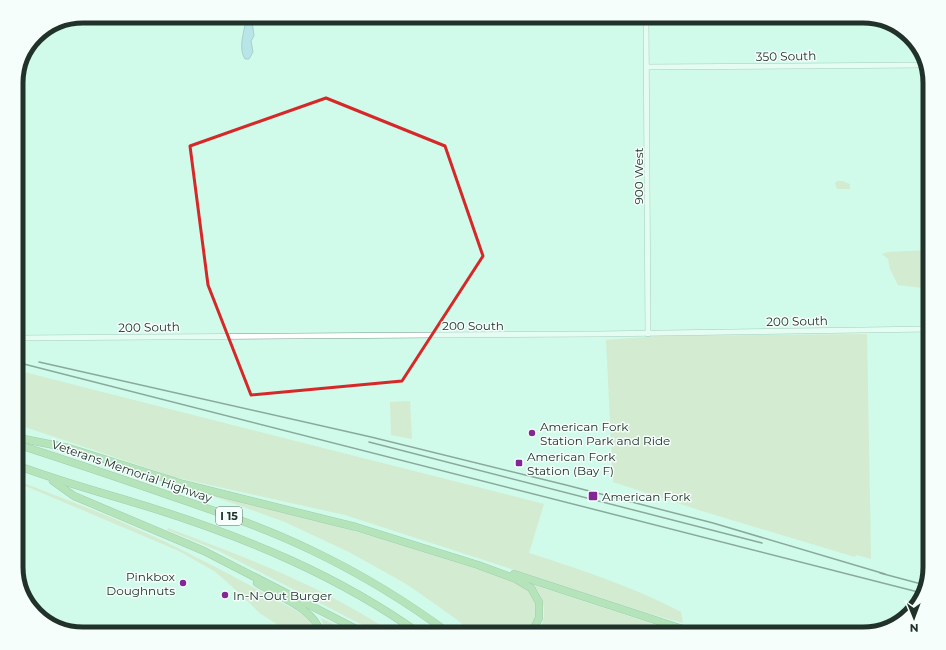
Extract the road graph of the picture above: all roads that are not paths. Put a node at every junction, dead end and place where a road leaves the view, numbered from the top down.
1 (646, 23) edge
2 (920, 65) edge
3 (647, 67) junction
4 (923, 329) edge
5 (648, 334) junction
6 (23, 338) edge
7 (23, 439) edge
8 (23, 446) edge
9 (23, 468) edge
10 (48, 477) junction
11 (229, 564) junction
12 (478, 565) junction
13 (318, 627) edge
14 (352, 627) edge
15 (409, 627) edge
16 (440, 627) edge
17 (535, 627) edge
18 (677, 627) edge

1 - 3 street, 900 West
2 - 3 street, 350 South
3 - 5 street, 900 West
4 - 5 street, 200 South
5 - 6 street, 200 South
7 - 12 highway
8 - 16 highway, Veterans Memorial Highway / I 15
9 - 10 highway, I 15
10 - 11 highway
10 - 15 highway, I 15
11 - 13 highway
11 - 14 highway
12 - 17 highway
12 - 18 highway

